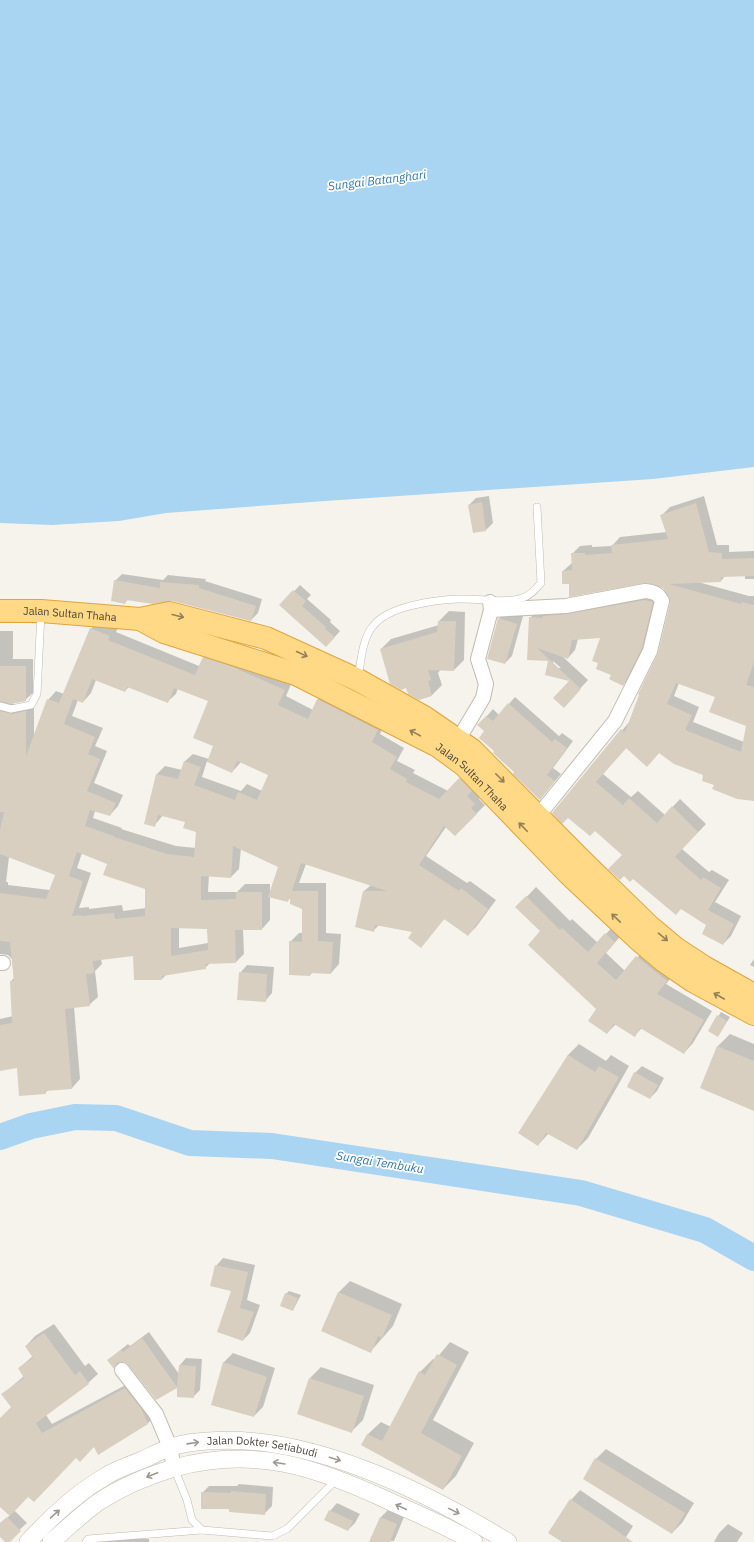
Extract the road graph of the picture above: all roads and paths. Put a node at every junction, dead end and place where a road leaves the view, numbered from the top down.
1 (537, 507) dead end
2 (490, 605) junction
3 (0, 611) edge
4 (41, 612) junction
5 (140, 619) junction
6 (358, 680) junction
7 (350, 700) junction
8 (0, 706) edge
9 (458, 740) junction
10 (538, 816) junction
11 (575, 868) junction
12 (754, 995) edge
13 (754, 1014) edge
14 (122, 1370) dead end
15 (170, 1447) junction
16 (174, 1468) junction
17 (337, 1479) junction
18 (202, 1530) junction
19 (28, 1542) edge
20 (51, 1542) edge
21 (86, 1542) edge
22 (474, 1542) edge
23 (508, 1542) edge

1 - 2 lane
2 - 6 lane
2 - 9 street
2 - 10 street
3 - 4 highway, Jalan Sultan Thaha
4 - 5 highway, Jalan Sultan Thaha
4 - 8 lane
5 -> 6 highway, Jalan Sultan Thaha
5 - 7 highway, Jalan Sultan Thaha
6 - 7 highway
6 - 9 highway, Jalan Sultan Thaha
11 -> 7 highway, Jalan Sultan Thaha
9 -> 10 highway, Jalan Sultan Thaha
10 - 11 highway, Jalan Sultan Thaha
11 -> 12 highway, Jalan Sultan Thaha
13 -> 11 highway, Jalan Sultan Thaha
14 - 15 street
15 - 16 street
19 -> 15 street, Jalan Dokter Setiabudi
15 -> 23 street, Jalan Dokter Setiabudi
17 -> 16 street, Jalan Dokter Setiabudi
16 - 18 lane
16 -> 20 street, Jalan Dokter Setiabudi
17 - 18 lane
22 -> 17 street, Jalan Dokter Setiabudi
18 - 21 lane

